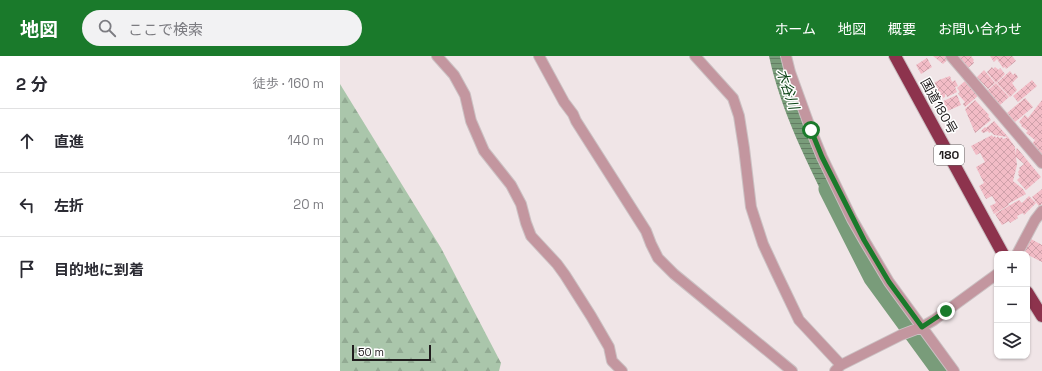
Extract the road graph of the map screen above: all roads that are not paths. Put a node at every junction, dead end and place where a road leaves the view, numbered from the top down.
1 (437, 56) edge
2 (539, 56) edge
3 (695, 56) edge
4 (786, 56) edge
5 (896, 56) edge
6 (951, 56) edge
7 (1042, 163) edge
8 (1042, 211) edge
9 (1001, 251) edge
10 (1019, 251) edge
11 (994, 276) edge
12 (1030, 297) edge
13 (1042, 316) edge
14 (922, 327) junction
15 (838, 368) edge
16 (622, 371) edge
17 (792, 371) edge
18 (954, 371) edge

1 - 16 street
2 - 17 street
3 - 15 street
4 - 14 street
5 - 9 highway, 国道180号 / 180
6 - 7 street
8 - 10 street
11 - 14 street
12 - 13 highway
14 - 15 street
14 - 18 street

